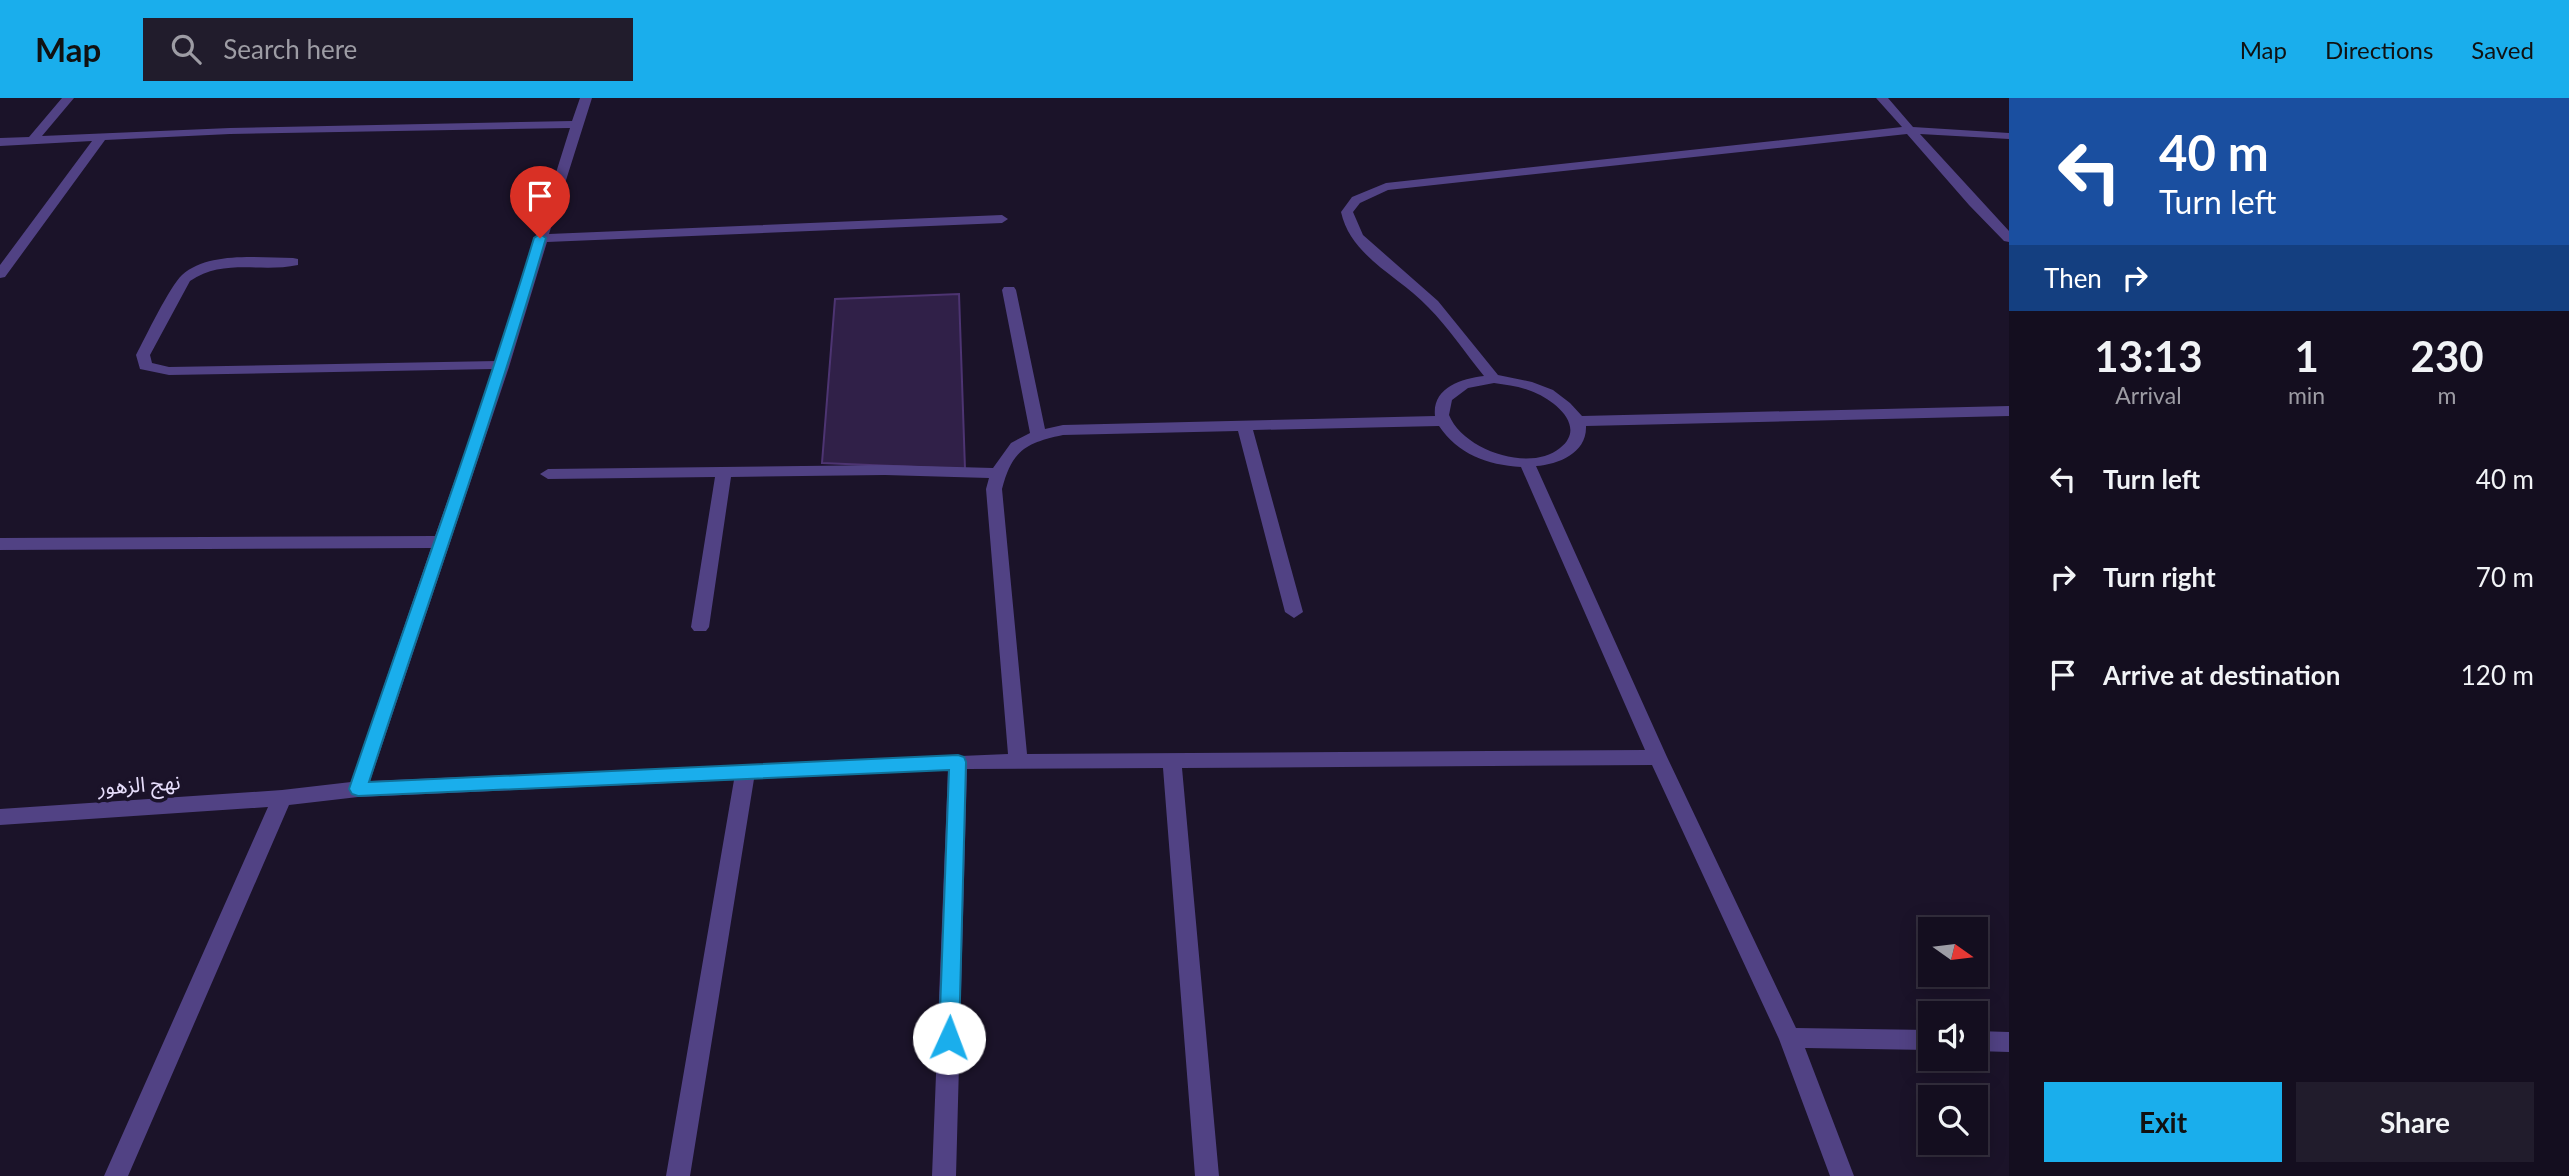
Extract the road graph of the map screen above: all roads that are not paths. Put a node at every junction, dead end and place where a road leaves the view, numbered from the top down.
1 (68, 98) edge
2 (586, 98) edge
3 (1882, 98) edge
4 (576, 124) junction
5 (1910, 130) junction
6 (102, 136) junction
7 (2009, 136) edge
8 (33, 141) junction
9 (0, 142) edge
10 (1002, 219) dead end
11 (540, 238) junction
12 (2009, 238) edge
13 (293, 262) dead end
14 (0, 274) edge
15 (1009, 290) dead end
16 (502, 365) junction
17 (1494, 379) junction
18 (2009, 411) edge
19 (1441, 421) junction
20 (1578, 421) junction
21 (1244, 425) junction
22 (1038, 434) junction
23 (1527, 463) junction
24 (724, 472) junction
25 (998, 473) junction
26 (548, 474) dead end
27 (440, 542) junction
28 (0, 544) edge
29 (1294, 612) dead end
30 (700, 627) dead end
31 (1658, 757) junction
32 (1172, 759) junction
33 (1018, 761) junction
34 (958, 762) junction
35 (745, 773) junction
36 (358, 789) junction
37 (282, 798) junction
38 (0, 817) edge
39 (1790, 1038) junction
40 (1918, 1040) edge
41 (1988, 1041) edge
42 (2009, 1042) edge
43 (116, 1176) edge
44 (678, 1176) edge
45 (944, 1176) edge
46 (1207, 1176) edge
47 (1842, 1176) edge

1 - 8 street
2 - 4 street
3 - 5 street
4 - 6 street
4 - 11 street
5 - 7 street
5 - 12 street
5 - 17 street
6 - 8 street
6 - 14 street
8 - 9 street
10 - 11 street
11 - 16 street
13 - 16 street
15 - 22 street
16 - 27 street
17 - 19 street
17 - 20 street
18 - 20 street
19 - 21 street
19 - 23 street
20 - 23 street
21 - 22 street
21 - 29 street
22 - 25 street
23 - 31 street
24 - 25 street
24 - 26 street
24 - 30 street
25 - 33 street
27 - 28 street
27 - 36 street
31 - 32 street, نهج الزهور
31 - 39 street
32 - 33 street, نهج الزهور
32 - 46 street
33 - 34 street, نهج الزهور
34 - 35 street, نهج الزهور
34 - 45 street
35 - 36 street, نهج الزهور
35 - 44 street
36 - 37 street, نهج الزهور
37 - 38 street, نهج الزهور
37 - 43 street
39 - 40 street
39 - 47 street
41 - 42 street

